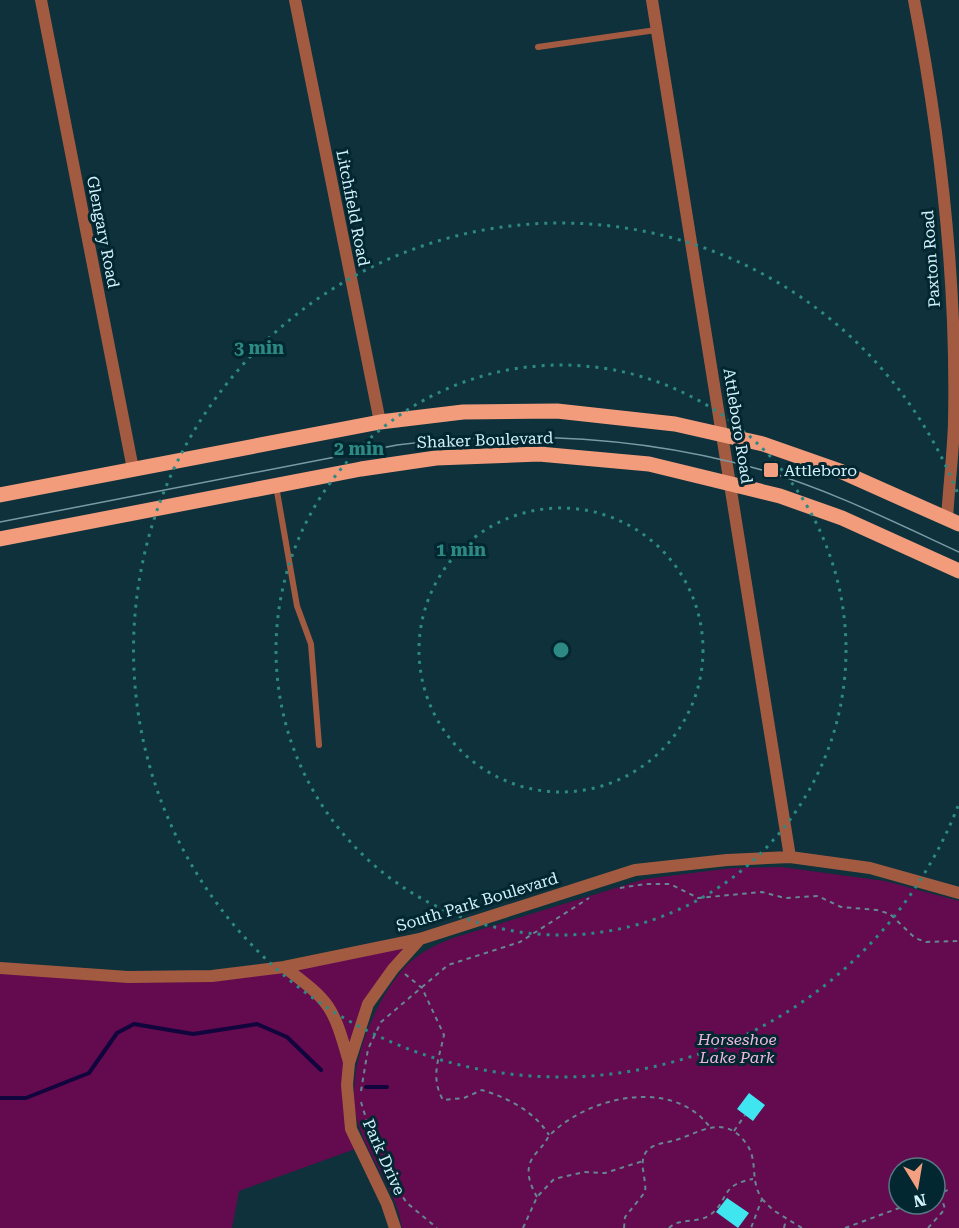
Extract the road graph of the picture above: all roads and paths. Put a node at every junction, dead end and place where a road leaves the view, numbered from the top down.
1 (41, 0) edge
2 (295, 0) edge
3 (652, 0) edge
4 (914, 0) edge
5 (657, 29) junction
6 (538, 47) dead end
7 (380, 422) junction
8 (722, 433) junction
9 (133, 470) junction
10 (730, 482) junction
11 (275, 485) junction
12 (0, 495) edge
13 (953, 521) edge
14 (0, 539) edge
15 (959, 571) edge
16 (320, 745) dead end
17 (790, 857) junction
18 (620, 889) dead end
19 (959, 893) edge
20 (597, 895) dead end
21 (420, 939) junction
22 (959, 940) edge
23 (396, 966) junction
24 (284, 967) junction
25 (0, 968) edge
26 (422, 988) junction
27 (349, 1063) junction
28 (745, 1115) dead end
29 (710, 1127) junction
30 (734, 1131) junction
31 (549, 1135) junction
32 (377, 1155) dead end
33 (643, 1161) junction
34 (386, 1173) dead end
35 (753, 1179) junction
36 (537, 1197) junction
37 (762, 1199) junction
38 (887, 1213) edge
39 (939, 1216) edge
40 (786, 1219) junction
41 (852, 1227) edge
42 (395, 1228) edge
43 (437, 1228) edge
44 (523, 1228) edge
45 (624, 1228) edge
46 (669, 1228) edge
47 (752, 1228) edge
48 (784, 1228) edge
49 (802, 1228) edge
50 (845, 1228) edge
51 (928, 1228) edge

1 - 9 street, Glengary Road
2 - 7 street, Litchfield Road
3 - 5 street, Attleboro Road
4 - 13 street, Paxton Road
5 - 6 lane
5 - 8 street, Attleboro Road
7 - 8 main road, Shaker Boulevard
7 - 9 main road, Shaker Boulevard
8 - 10 street, Attleboro Road
8 - 13 main road, Shaker Boulevard
9 - 12 main road, Shaker Boulevard
10 - 11 main road, Shaker Boulevard
10 - 15 main road, Shaker Boulevard
10 - 17 street, Attleboro Road
11 - 14 main road, Shaker Boulevard
11 - 16 lane
17 - 19 street, South Park Boulevard
17 - 21 street, South Park Boulevard
18 - 22 path
20 - 26 path
21 - 23 street, Park Drive
21 - 24 street, South Park Boulevard
23 - 26 path
23 - 27 street, Park Drive
24 - 25 street, South Park Boulevard
24 - 27 street
26 - 31 path
26 - 32 path
27 - 42 street, Park Drive
28 - 30 path
29 - 30 path
29 - 31 path
29 - 33 path
30 - 35 path
31 - 36 path
33 - 36 path
33 - 45 path
34 - 43 path
35 - 37 path
35 - 46 path
36 - 44 path
37 - 40 path
37 - 47 path
38 - 41 path
39 - 51 path
40 - 48 path
40 - 49 path
41 - 50 path

